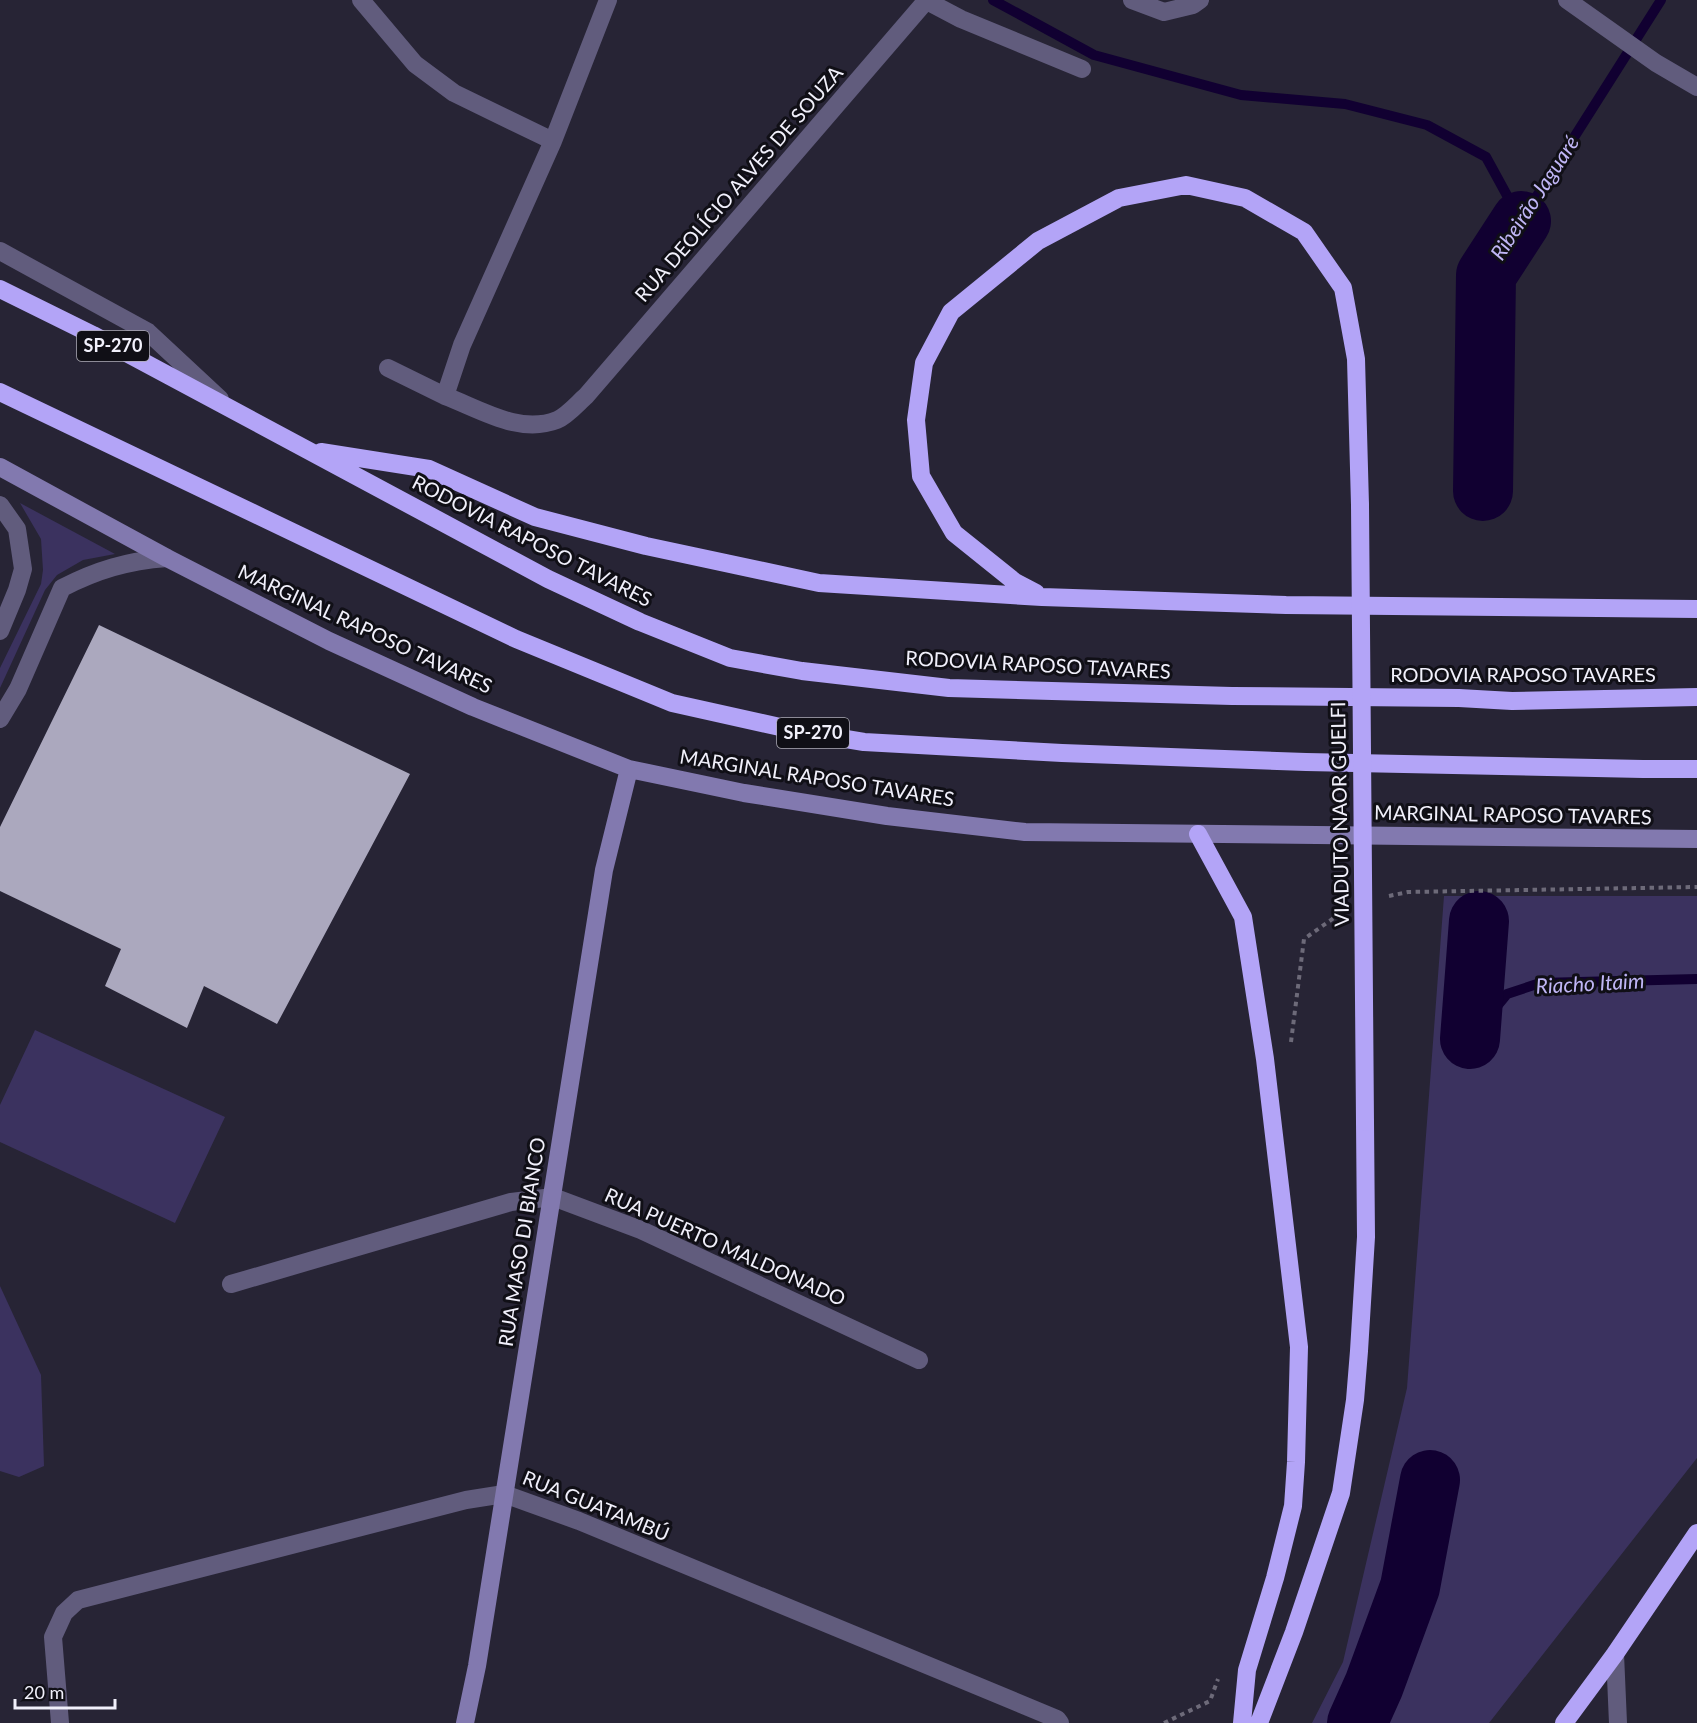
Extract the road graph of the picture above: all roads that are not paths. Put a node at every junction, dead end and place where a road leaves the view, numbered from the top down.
1 (361, 0) edge
2 (608, 0) edge
3 (926, 0) edge
4 (1132, 0) edge
5 (1567, 0) edge
6 (1197, 3) edge
7 (1082, 69) dead end
8 (1697, 87) edge
9 (552, 141) junction
10 (0, 251) edge
11 (0, 289) edge
12 (388, 368) dead end
13 (0, 392) edge
14 (445, 396) junction
15 (225, 405) junction
16 (305, 449) junction
17 (0, 466) edge
18 (0, 505) edge
19 (167, 558) junction
20 (1042, 597) junction
21 (1697, 609) edge
22 (0, 631) edge
23 (1697, 697) edge
24 (0, 719) edge
25 (629, 769) junction
26 (1697, 769) edge
27 (1198, 834) junction
28 (1697, 839) edge
29 (553, 1197) junction
30 (231, 1284) dead end
31 (919, 1360) dead end
32 (504, 1494) junction
33 (1697, 1533) edge
34 (1615, 1654) junction
35 (60, 1723) edge
36 (465, 1723) edge
37 (1060, 1723) edge
38 (1242, 1723) edge
39 (1259, 1723) edge
40 (1564, 1723) edge
41 (1618, 1723) edge

1 - 9 street
2 - 9 street
3 - 7 street
3 - 14 street, RUA DEOLÍCIO ALVES DE SOUZA
4 - 6 street
5 - 8 street
9 - 14 street
10 - 15 street
11 - 15 highway, RODOVIA RAPOSO TAVARES / SP-270
12 - 14 street, RUA DEOLÍCIO ALVES DE SOUZA
13 - 26 highway, SP-270
15 - 16 highway, RODOVIA RAPOSO TAVARES / SP-270
16 - 20 highway
16 - 23 highway, RODOVIA RAPOSO TAVARES / SP-270
17 - 19 main road, MARGINAL RAPOSO TAVARES
18 - 22 street
19 - 24 street
19 - 25 main road, MARGINAL RAPOSO TAVARES
20 - 21 highway
20 - 39 highway, VIADUTO NAOR GUELFI, bridge
25 - 27 main road, MARGINAL RAPOSO TAVARES
25 - 29 main road, RUA MASO DI BIANCO
27 - 28 main road, MARGINAL RAPOSO TAVARES
27 - 38 highway
29 - 30 street, RUA PUERTO MALDONADO
29 - 31 street, RUA PUERTO MALDONADO
29 - 32 main road, RUA MASO DI BIANCO
32 - 35 street, RUA GUATAMBÚ
32 - 36 main road, RUA MASO DI BIANCO
32 - 37 street, RUA GUATAMBÚ
33 - 34 highway
34 - 40 highway
34 - 41 street

